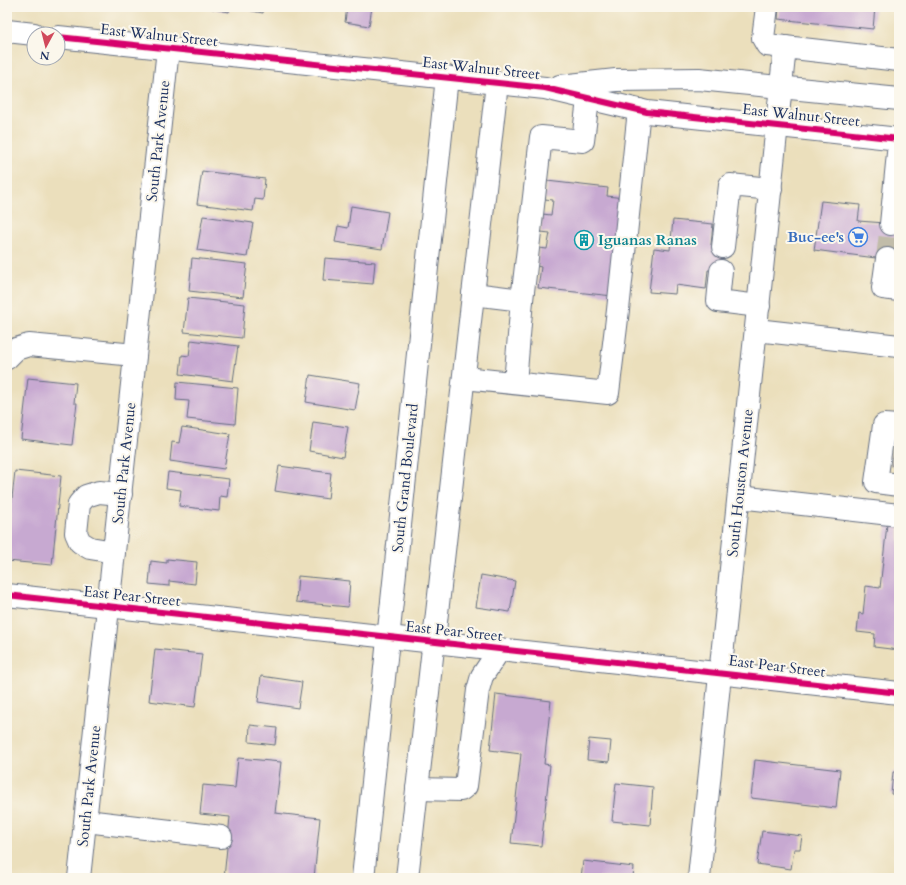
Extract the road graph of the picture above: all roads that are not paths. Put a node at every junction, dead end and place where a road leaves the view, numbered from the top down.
1 (767, 7) edge
2 (7, 31) edge
3 (26, 33) edge
4 (66, 38) edge
5 (785, 47) junction
6 (168, 49) junction
7 (899, 60) edge
8 (447, 77) junction
9 (497, 83) junction
10 (782, 87) junction
11 (589, 90) junction
12 (899, 99) edge
13 (639, 110) junction
14 (778, 126) junction
15 (899, 139) edge
16 (899, 143) edge
17 (897, 182) edge
18 (771, 190) junction
19 (891, 224) tunnel mouth
20 (723, 247) dead end
21 (887, 259) tunnel mouth
22 (721, 271) dead end
23 (899, 290) edge
24 (473, 294) junction
25 (522, 300) junction
26 (759, 306) junction
27 (756, 330) junction
28 (899, 346) edge
29 (135, 355) junction
30 (7, 358) edge
31 (464, 378) junction
32 (515, 383) junction
33 (899, 426) edge
34 (876, 482) junction
35 (899, 485) edge
36 (121, 494) junction
37 (739, 497) junction
38 (872, 512) junction
39 (899, 515) edge
40 (114, 552) junction
41 (7, 595) edge
42 (108, 606) junction
43 (388, 637) junction
44 (434, 642) junction
45 (500, 649) junction
46 (721, 673) junction
47 (899, 693) edge
48 (417, 789) junction
49 (86, 821) junction
50 (221, 837) dead end
51 (80, 878) edge
52 (364, 878) edge
53 (407, 878) edge
54 (699, 878) edge

1 - 5 street
2 - 3 street
4 - 6 street, East Walnut Street
5 - 7 street
5 - 10 street, South Houston Avenue
6 - 8 street, East Walnut Street
6 - 29 street, South Park Avenue
8 - 9 street, East Walnut Street
8 - 43 street, South Grand Boulevard
9 - 11 street, East Walnut Street
9 - 24 street
10 - 11 street, East Walnut Street
10 - 12 street, East Walnut Street
10 - 14 street, South Houston Avenue
11 - 13 street, East Walnut Street
11 - 25 street
13 - 14 street, East Walnut Street
13 - 32 street
14 - 15 street, East Walnut Street
14 - 18 street, South Houston Avenue
16 - 17 street
17 - 19 street
18 - 20 street
18 - 26 street, South Houston Avenue
21 - 23 street
22 - 26 street
24 - 25 street
24 - 31 street
25 - 32 street
26 - 27 street, South Houston Avenue
27 - 28 street
27 - 37 street, South Houston Avenue
29 - 30 street
29 - 36 street, South Park Avenue
31 - 32 street
31 - 44 street
33 - 34 street
34 - 35 street
34 - 38 street
36 - 40 street, South Park Avenue
36 - 40 street
37 - 38 street
37 - 46 street, South Houston Avenue
38 - 39 street
40 - 42 street, South Park Avenue
41 - 42 street, East Pear Street
42 - 43 street, East Pear Street
42 - 49 street, South Park Avenue
43 - 44 street, East Pear Street
43 - 52 street, South Grand Boulevard
44 - 45 street, East Pear Street
44 - 48 street
45 - 46 street, East Pear Street
45 - 48 street
46 - 47 street, East Pear Street
46 - 54 street, South Houston Avenue
48 - 53 street
49 - 50 street
49 - 51 street, South Park Avenue

